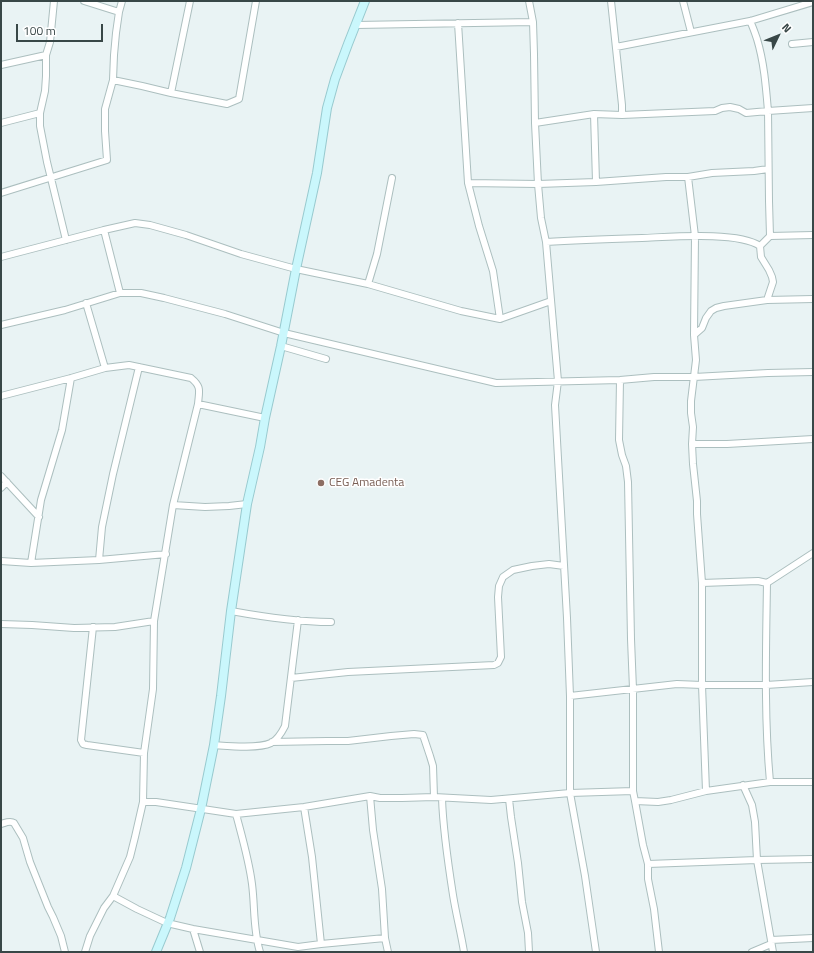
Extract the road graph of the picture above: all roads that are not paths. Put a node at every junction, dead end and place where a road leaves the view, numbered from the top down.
1 (54, 1) edge
2 (84, 1) edge
3 (122, 1) edge
4 (190, 1) edge
5 (256, 1) edge
6 (365, 1) edge
7 (529, 1) edge
8 (611, 1) edge
9 (683, 1) edge
10 (810, 2) edge
11 (119, 12) junction
12 (750, 21) junction
13 (533, 22) junction
14 (458, 23) junction
15 (356, 25) junction
16 (691, 32) junction
17 (813, 42) edge
18 (792, 44) dead end
19 (616, 47) junction
20 (46, 55) junction
21 (1, 65) edge
22 (113, 80) junction
23 (170, 93) junction
24 (813, 108) edge
25 (768, 111) junction
26 (40, 113) junction
27 (594, 114) junction
28 (622, 115) junction
29 (1, 123) edge
30 (535, 123) junction
31 (768, 169) junction
32 (688, 177) junction
33 (51, 178) junction
34 (392, 178) dead end
35 (596, 182) junction
36 (468, 183) junction
37 (538, 184) junction
38 (1, 193) edge
39 (104, 230) junction
40 (813, 235) edge
41 (695, 236) junction
42 (770, 236) junction
43 (66, 240) junction
44 (546, 242) junction
45 (760, 246) junction
46 (1, 257) edge
47 (296, 269) junction
48 (368, 284) junction
49 (120, 293) junction
50 (813, 298) edge
51 (767, 300) junction
52 (551, 301) junction
53 (86, 303) junction
54 (500, 319) junction
55 (1, 325) edge
56 (284, 333) junction
57 (694, 335) junction
58 (281, 346) junction
59 (326, 359) dead end
60 (139, 367) junction
61 (105, 368) junction
62 (813, 372) edge
63 (694, 377) junction
64 (72, 378) junction
65 (620, 380) junction
66 (558, 381) junction
67 (1, 396) edge
68 (198, 404) junction
69 (264, 418) junction
70 (813, 439) edge
71 (692, 444) junction
72 (1, 476) edge
73 (7, 482) junction
74 (1, 488) edge
75 (247, 504) junction
76 (173, 505) junction
77 (39, 517) junction
78 (813, 553) edge
79 (166, 554) junction
80 (99, 560) junction
81 (1, 561) edge
82 (31, 563) junction
83 (564, 566) junction
84 (702, 583) junction
85 (767, 583) junction
86 (231, 611) junction
87 (298, 620) junction
88 (154, 621) junction
89 (331, 622) dead end
90 (1, 624) edge
91 (93, 627) junction
92 (291, 678) junction
93 (813, 682) edge
94 (702, 685) junction
95 (766, 685) junction
96 (633, 689) junction
97 (570, 696) junction
98 (272, 742) junction
99 (214, 746) junction
100 (144, 753) junction
101 (770, 782) junction
102 (813, 782) edge
103 (743, 785) junction
104 (706, 791) junction
105 (633, 792) junction
106 (570, 793) junction
107 (370, 796) junction
108 (434, 797) junction
109 (442, 798) junction
110 (509, 799) junction
111 (635, 801) junction
112 (143, 802) junction
113 (304, 806) junction
114 (201, 809) junction
115 (236, 814) junction
116 (1, 824) edge
117 (813, 859) edge
118 (757, 860) junction
119 (648, 864) junction
120 (113, 896) junction
121 (167, 923) junction
122 (193, 929) junction
123 (385, 938) junction
124 (813, 938) edge
125 (256, 940) junction
126 (771, 942) junction
127 (321, 944) junction
128 (65, 952) edge
129 (85, 952) edge
130 (156, 952) edge
131 (200, 952) edge
132 (260, 952) edge
133 (388, 952) edge
134 (464, 952) edge
135 (529, 952) edge
136 (596, 952) edge
137 (659, 952) edge
138 (752, 952) edge
139 (773, 952) edge

1 - 20 street
2 - 11 street
3 - 11 street
4 - 23 street
5 - 23 street
6 - 15 street
7 - 13 street
8 - 19 street
9 - 16 street
10 - 12 street
11 - 22 street
12 - 16 street
12 - 25 street
13 - 14 street
13 - 30 street
14 - 15 street
14 - 36 street
15 - 47 street
16 - 19 street
17 - 18 street
19 - 28 street
20 - 21 street
20 - 26 street
22 - 23 street
22 - 33 street
24 - 25 street
25 - 28 street
25 - 31 street
26 - 29 street
26 - 33 street
27 - 28 street
27 - 30 street
27 - 35 street
30 - 37 street
31 - 32 street
31 - 42 street
32 - 35 street
32 - 41 street
33 - 38 street
33 - 43 street
34 - 48 street
35 - 37 street
36 - 37 street
36 - 54 street
37 - 44 street
39 - 43 street
39 - 47 street
39 - 49 street
40 - 42 street
41 - 44 street
41 - 45 street
41 - 57 street
42 - 45 street
43 - 46 street
44 - 52 street
45 - 51 street
47 - 48 street
47 - 56 street
48 - 54 street
49 - 53 street
49 - 56 street
50 - 51 street
51 - 57 street
52 - 54 street
52 - 66 street
53 - 55 street
53 - 61 street
56 - 58 street
56 - 66 street
57 - 63 street
58 - 59 street
58 - 69 street
60 - 61 street
60 - 68 street
60 - 80 street
61 - 64 street
62 - 63 street
63 - 65 street
63 - 71 street
64 - 67 street
64 - 77 street
65 - 66 street
65 - 96 street
66 - 83 street
68 - 69 street
68 - 76 street
69 - 75 street
70 - 71 street
71 - 84 street
72 - 73 street
73 - 74 street
73 - 77 street
75 - 76 street
75 - 86 street
76 - 79 street
77 - 82 street
78 - 85 street
79 - 80 street
79 - 88 street
80 - 82 street
81 - 82 street
83 - 92 street
83 - 97 street
84 - 85 street
84 - 94 street
85 - 95 street
86 - 87 street
86 - 99 street
87 - 89 street
87 - 92 street
88 - 91 street
88 - 100 street
90 - 91 street
91 - 100 street
92 - 98 street
93 - 95 street
94 - 95 street
94 - 96 street
94 - 104 street
95 - 101 street
96 - 97 street
96 - 105 street
97 - 106 street
98 - 99 street
98 - 108 street
99 - 114 street
100 - 112 street
101 - 102 street
101 - 103 street
103 - 104 street
103 - 118 street
104 - 111 street
105 - 106 street
105 - 111 street
106 - 110 street
106 - 136 street
107 - 108 street
107 - 113 street
107 - 123 street
108 - 109 street
109 - 110 street
109 - 134 street
110 - 135 street
111 - 119 street
112 - 114 street
112 - 120 street
113 - 115 street
113 - 127 street
114 - 115 street
114 - 121 street
115 - 125 street
116 - 128 street
117 - 118 street
118 - 119 street
118 - 126 street
119 - 137 street
120 - 121 street
120 - 129 street
121 - 122 street
121 - 130 street
122 - 125 street
122 - 131 street
123 - 127 street
123 - 133 street
124 - 126 street
125 - 127 street
125 - 132 street
126 - 138 street
126 - 139 street

